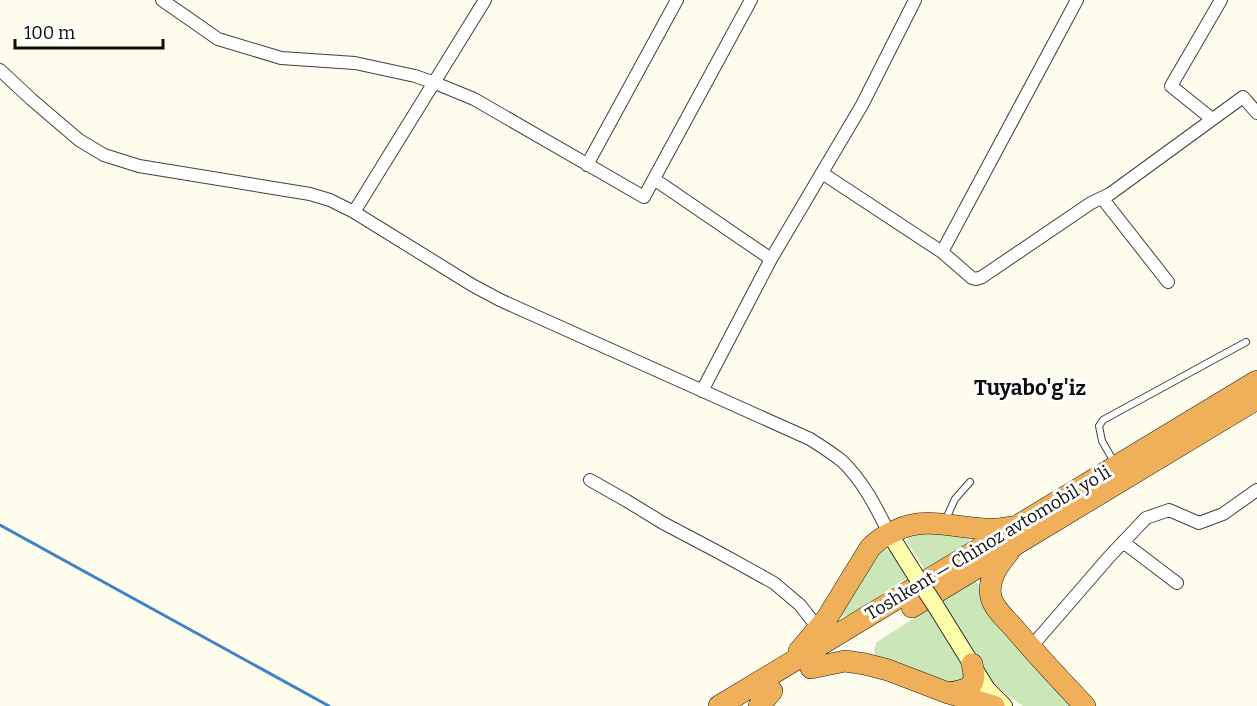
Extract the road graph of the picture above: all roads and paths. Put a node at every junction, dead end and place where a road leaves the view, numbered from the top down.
1 (162, 0) edge
2 (485, 0) edge
3 (677, 0) edge
4 (751, 0) edge
5 (915, 0) edge
6 (1077, 0) edge
7 (1221, 0) edge
8 (0, 70) edge
9 (435, 83) junction
10 (1257, 113) edge
11 (1212, 119) junction
12 (587, 165) junction
13 (822, 173) junction
14 (654, 179) junction
15 (1102, 198) junction
16 (354, 212) junction
17 (942, 252) junction
18 (771, 259) junction
19 (1168, 282) dead end
20 (1246, 342) dead end
21 (1257, 381) edge
22 (702, 391) junction
23 (1257, 399) edge
24 (1117, 466) junction
25 (590, 480) dead end
26 (970, 482) dead end
27 (1098, 486) junction
28 (1257, 490) edge
29 (945, 523) junction
30 (889, 533) junction
31 (1017, 535) junction
32 (1123, 542) junction
33 (1177, 583) dead end
34 (818, 628) junction
35 (1031, 648) junction
36 (972, 664) junction
37 (784, 667) junction
38 (811, 668) junction
39 (948, 693) junction
40 (765, 699) edge
41 (719, 706) edge
42 (747, 706) edge
43 (994, 706) edge
44 (1004, 706) edge
45 (1085, 706) edge

1 - 9 street
2 - 9 street
3 - 12 street
4 - 14 street
5 - 13 street
6 - 17 street
7 - 11 street
8 - 16 street
9 - 12 street
9 - 16 street
10 - 11 street
11 - 15 street
12 - 14 street
13 - 17 street
13 - 18 street
14 - 18 street
15 - 17 street
15 - 19 street
16 - 22 street
18 - 22 street
20 - 24 lane
21 - 24 highway, Toshkent — Chinoz avtomobil yoʻli
22 - 30 street
23 - 27 highway, Toshkent — Chinoz avtomobil yoʻli
24 - 27 highway, Toshkent — Chinoz avtomobil yoʻli
25 - 34 street
26 - 29 lane
27 - 31 highway, Toshkent — Chinoz avtomobil yoʻli
28 - 32 street
29 - 30 highway
29 - 31 highway
30 - 34 highway
30 - 36 main road, bridge
31 - 35 highway
31 - 37 highway, Toshkent — Chinoz avtomobil yoʻli
31 - 38 highway, Toshkent — Chinoz avtomobil yoʻli
32 - 33 street
32 - 35 street
34 - 37 highway
35 - 45 highway
36 - 39 highway
36 - 44 main road
37 - 41 highway, Toshkent — Chinoz avtomobil yoʻli
38 - 39 highway
38 - 40 highway, Toshkent — Chinoz avtomobil yoʻli
39 - 43 highway
40 - 42 highway, Toshkent — Chinoz avtomobil yoʻli

